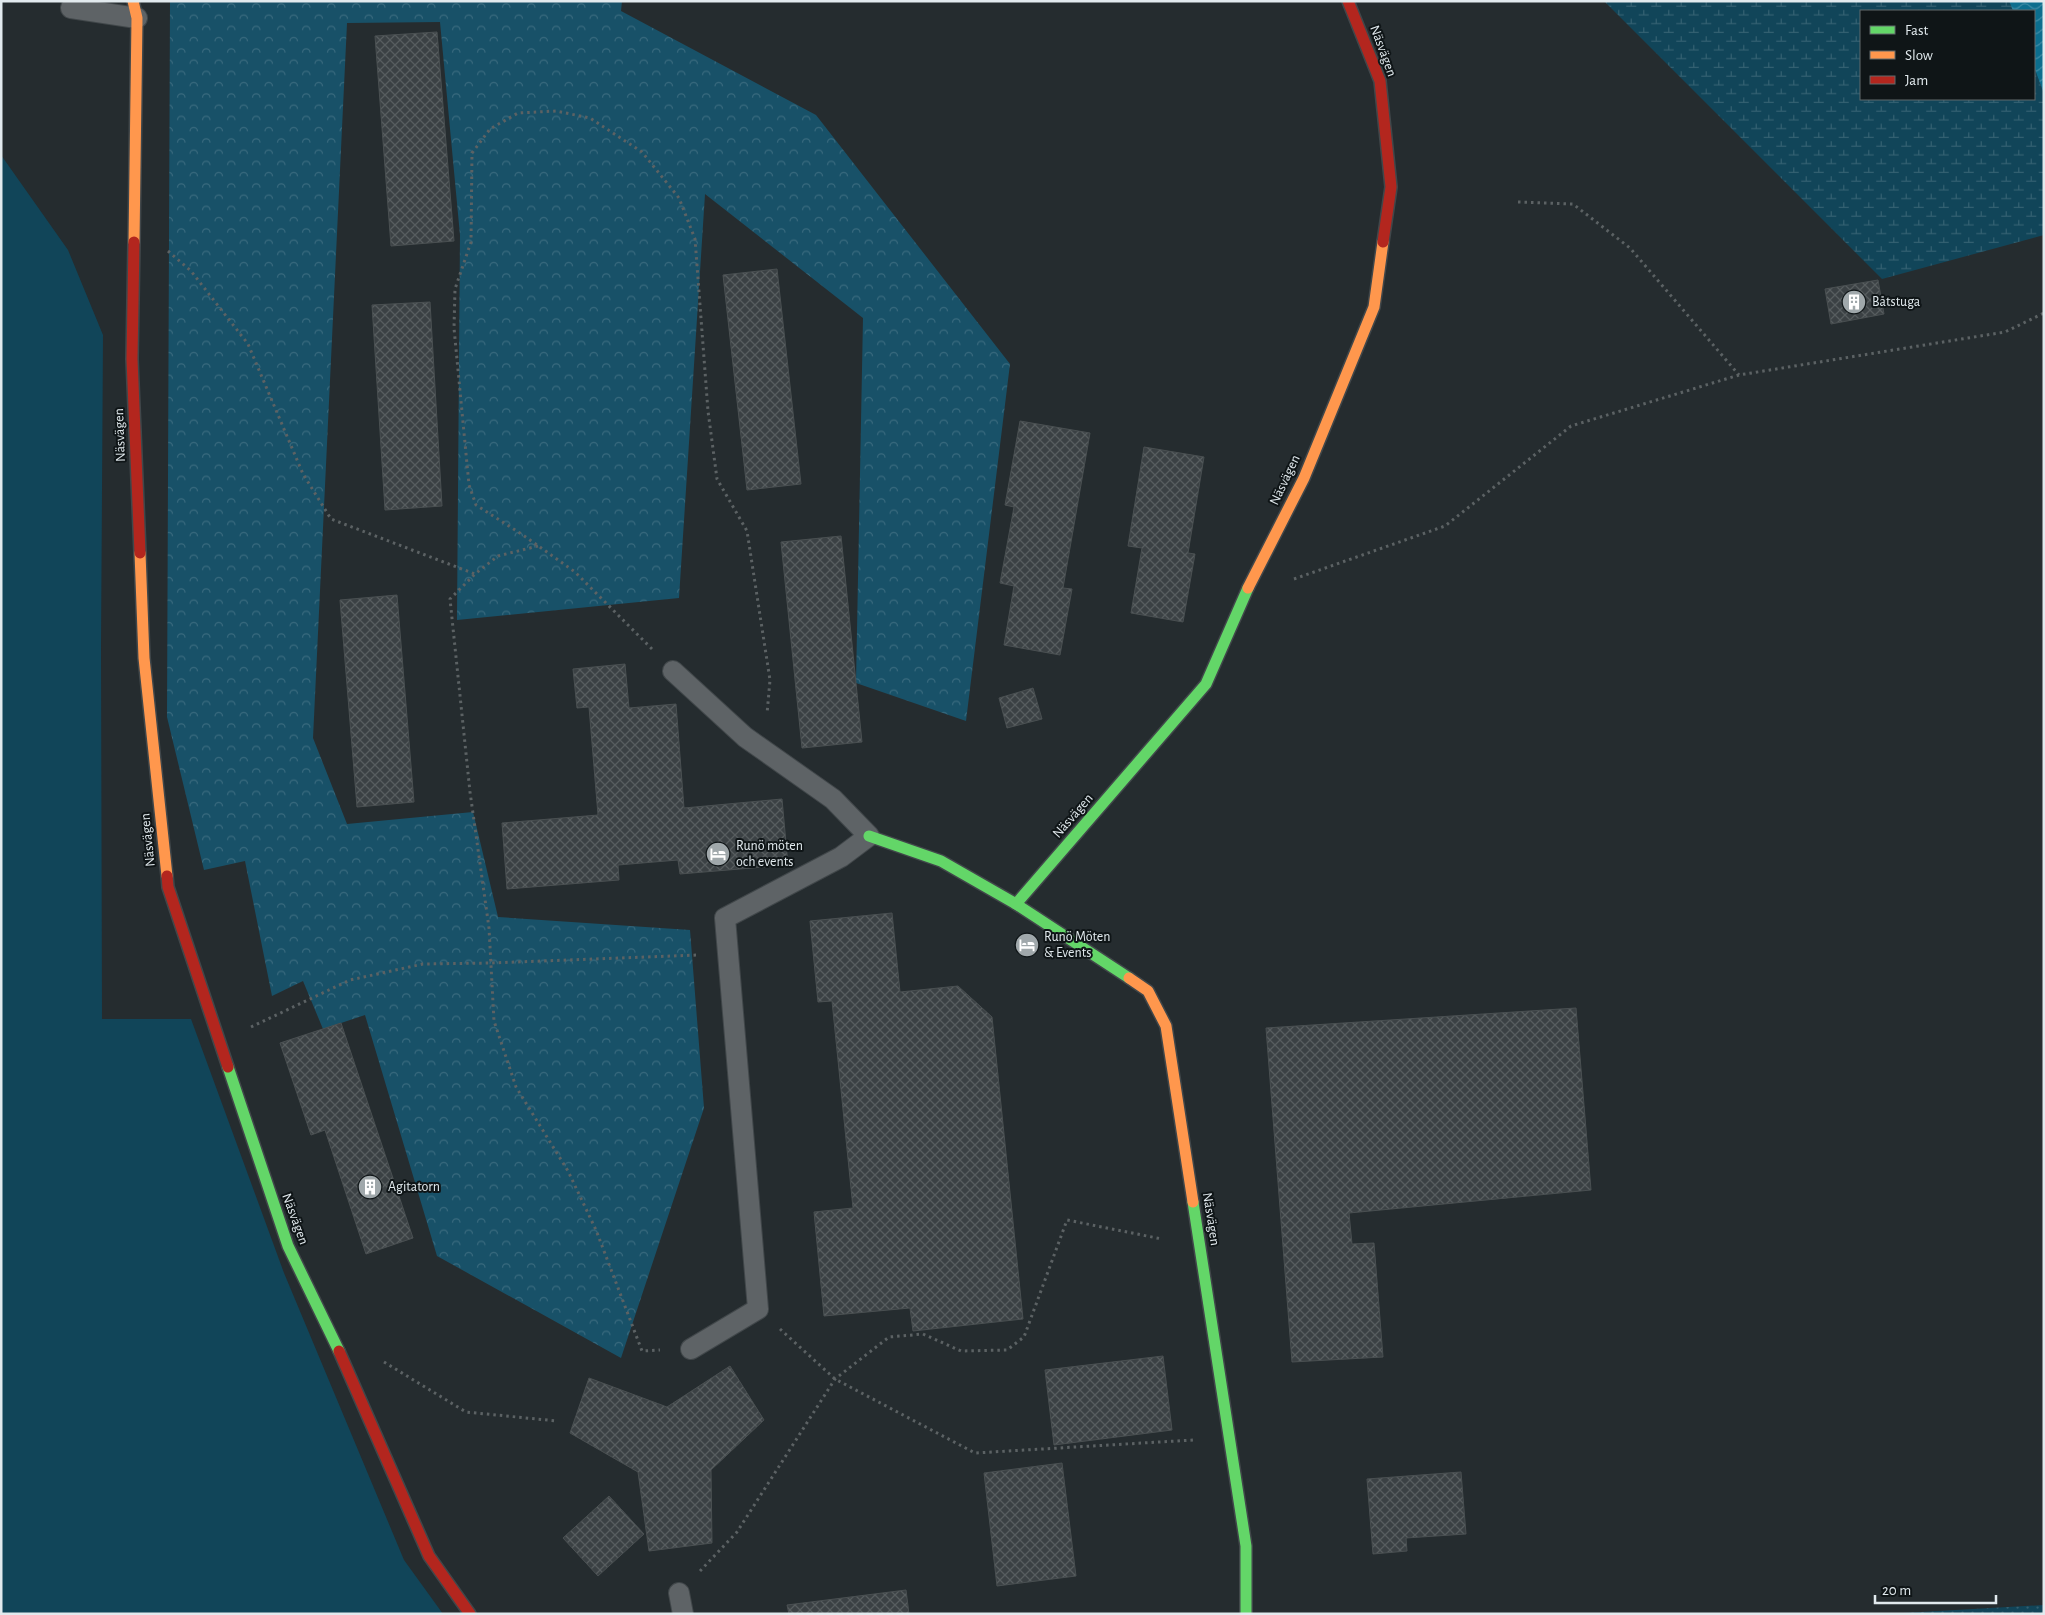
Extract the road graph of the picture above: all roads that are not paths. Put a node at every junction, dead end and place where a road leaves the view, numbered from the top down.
1 (1348, 1) edge
2 (71, 8) dead end
3 (135, 10) edge
4 (673, 670) road end
5 (869, 836) junction
6 (1016, 904) junction
7 (691, 1349) road end
8 (679, 1593) road end
9 (470, 1614) edge
10 (683, 1614) edge
11 (1246, 1614) edge

1 - 6 street, Näsvägen
2 - 3 lane
3 - 9 street, Näsvägen
4 - 5 lane
5 - 6 street, Näsvägen
5 - 7 lane
6 - 11 street, Näsvägen
8 - 10 lane

